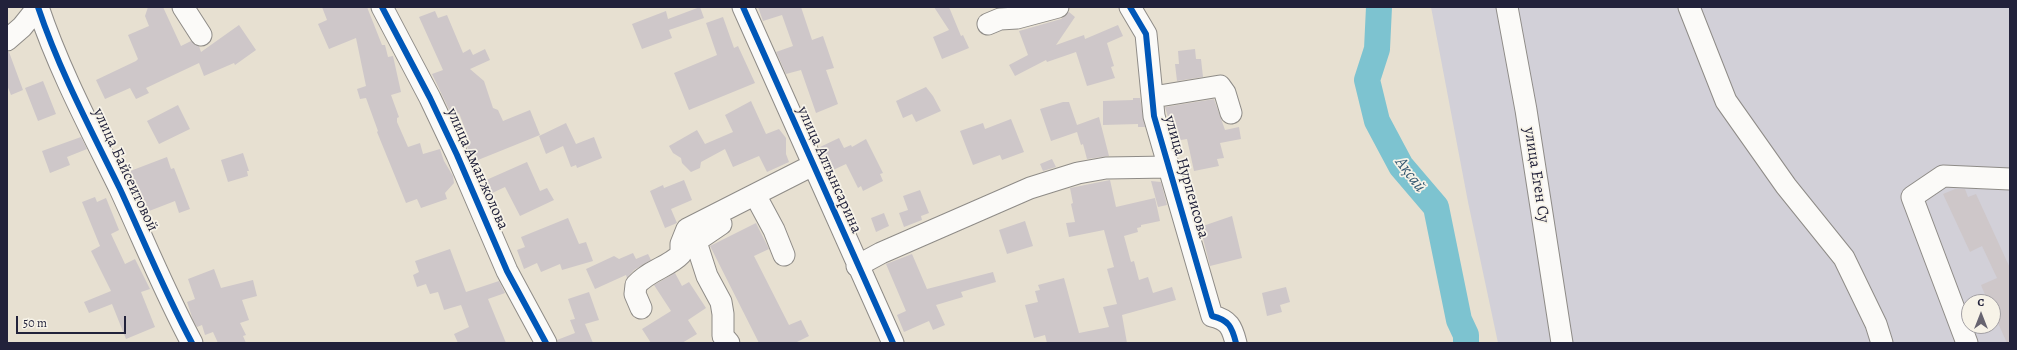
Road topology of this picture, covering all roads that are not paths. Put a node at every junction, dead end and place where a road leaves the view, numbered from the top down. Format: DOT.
graph roads {
  1 [pos="38,7"];
  2 [pos="183,7"];
  3 [pos="382,7"];
  4 [pos="742,7"];
  5 [pos="1058,7"];
  6 [pos="1130,7"];
  7 [pos="1507,7"];
  8 [pos="1689,7"];
  9 [pos="988,24"];
  10 [pos="201,36"];
  11 [pos="7,40"];
  12 [pos="1153,97"];
  13 [pos="1231,113"];
  14 [pos="1169,167"];
  15 [pos="815,170"];
  16 [pos="2010,179"];
  17 [pos="760,204"];
  18 [pos="784,255"];
  19 [pos="857,266"];
  20 [pos="641,308"];
  21 [pos="890,342"];
  22 [pos="192,343"];
  23 [pos="546,343"];
  24 [pos="729,343"];
  25 [pos="1236,343"];
  26 [pos="1562,343"];
  27 [pos="1882,343"];
  28 [pos="1967,343"];
  1 -- 11 [label="street"];
  1 -- 22 [label="street, улица Байсеитовой"];
  2 -- 10 [label="street"];
  3 -- 23 [label="street, улица Аманжолова"];
  4 -- 15 [label="street, улица Алтынсарина"];
  5 -- 9 [label="street"];
  6 -- 12 [label="street, улица Нурпеисова"];
  7 -- 26 [label="street, улица Еген Су"];
  8 -- 27 [label="street"];
  12 -- 13 [label="street"];
  12 -- 14 [label="street, улица Нурпеисова"];
  14 -- 19 [label="street"];
  14 -- 25 [label="street, улица Нурпеисова"];
  15 -- 17 [label="street"];
  15 -- 19 [label="street, улица Алтынсарина"];
  15 -- 20 [label="street"];
  16 -- 28 [label="street"];
  17 -- 18 [label="street"];
  17 -- 24 [label="street"];
  19 -- 21 [label="street, улица Алтынсарина"];
}
